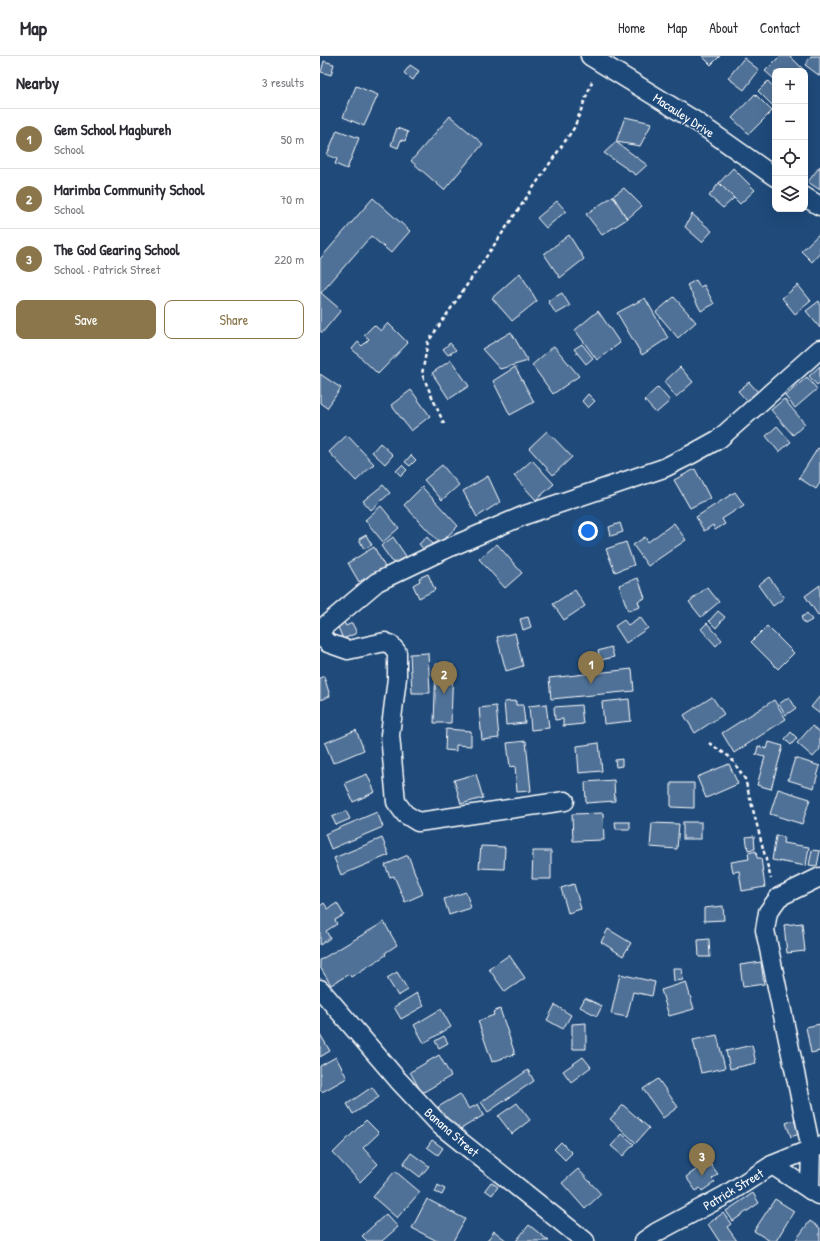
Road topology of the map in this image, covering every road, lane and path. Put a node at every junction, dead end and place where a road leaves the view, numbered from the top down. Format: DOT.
graph roads {
  1 [pos="597,58"];
  2 [pos="774,176"];
  3 [pos="808,199"];
  4 [pos="820,206"];
  5 [pos="820,350"];
  6 [pos="444,424"];
  7 [pos="320,630"];
  8 [pos="320,635"];
  9 [pos="709,743"];
  10 [pos="565,801"];
  11 [pos="820,877"];
  12 [pos="779,897"];
  13 [pos="320,989"];
  14 [pos="815,1147"];
  15 [pos="772,1165"];
  16 [pos="815,1193"];
  17 [pos="585,1241"];
  18 [pos="644,1241"];
  1 -- 2 [label="street, Macauley Drive"];
  1 -- 6 [label="path"];
  3 -- 4 [label="street"];
  5 -- 7 [label="street"];
  8 -- 10 [label="street"];
  9 -- 12 [label="path"];
  11 -- 12 [label="street"];
  12 -- 14 [label="street"];
  13 -- 17 [label="street, Banana Street"];
  14 -- 15 [label="street"];
  14 -- 16 [label="street"];
  15 -- 16 [label="street, Patrick Street"];
  15 -- 18 [label="street, Patrick Street"];
}
